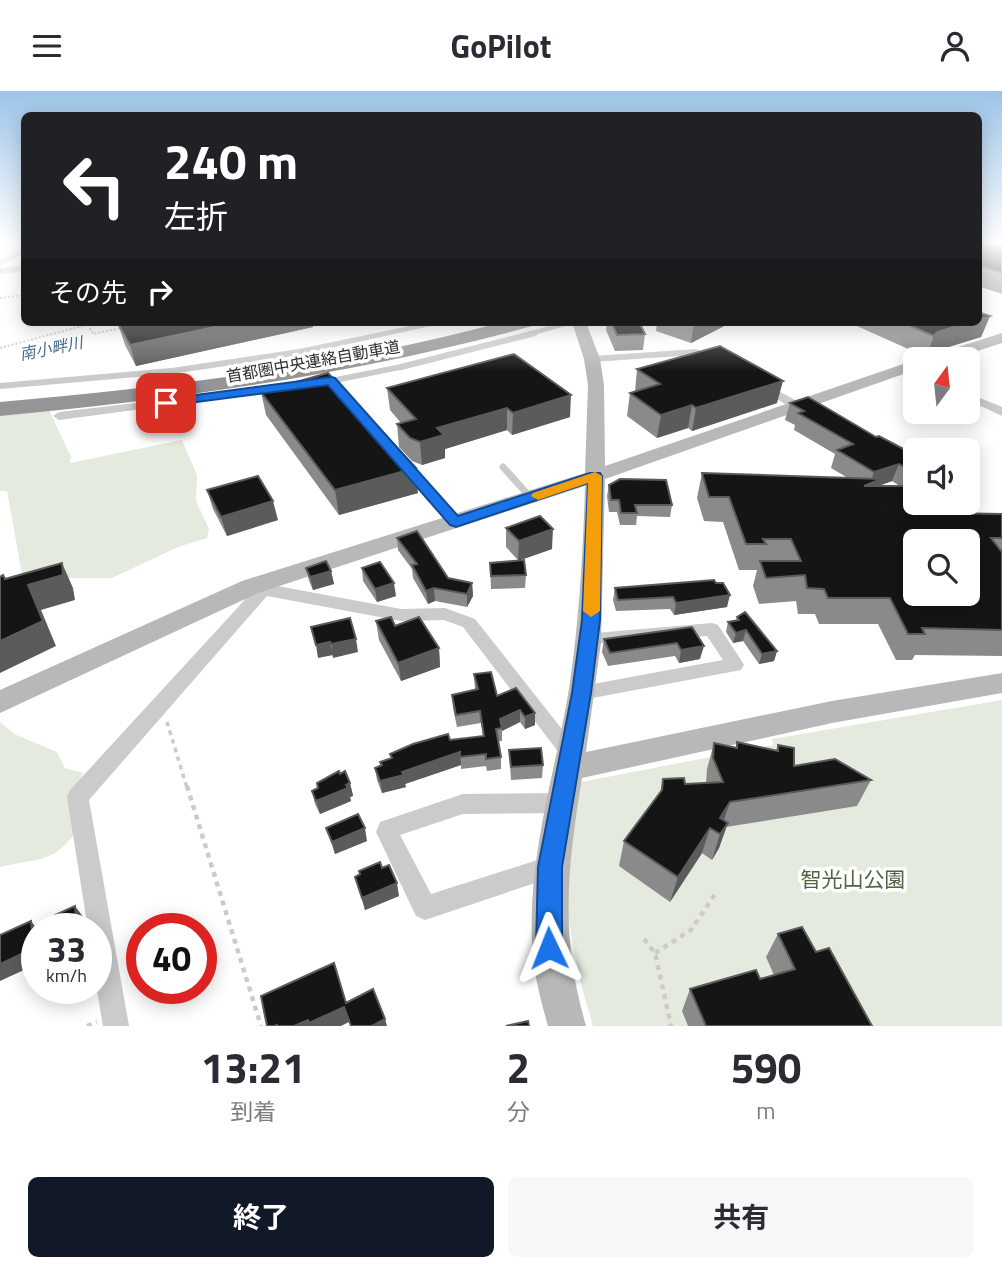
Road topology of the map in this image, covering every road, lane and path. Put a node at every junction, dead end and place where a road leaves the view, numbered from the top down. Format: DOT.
graph roads {
  1 [pos="21,295"];
  2 [pos="0,298"];
  3 [pos="92,326"];
  4 [pos="425,326"];
  5 [pos="484,326"];
  6 [pos="510,326"];
  7 [pos="557,326"];
  8 [pos="580,326"];
  9 [pos="130,327"];
  10 [pos="90,328"];
  11 [pos="999,341"];
  12 [pos="978,347"];
  13 [pos="0,348"];
  14 [pos="592,359"];
  15 [pos="401,367"];
  16 [pos="728,367"];
  17 [pos="903,371"];
  18 [pos="751,380"];
  19 [pos="0,386"];
  20 [pos="980,400"];
  21 [pos="0,402"];
  22 [pos="799,407"];
  23 [pos="998,407"];
  24 [pos="0,409"];
  25 [pos="59,416"];
  26 [pos="393,451"];
  27 [pos="503,467"];
  28 [pos="595,476"];
  29 [pos="531,498"];
  30 [pos="456,522"];
  31 [pos="257,588"];
  32 [pos="589,638"];
  33 [pos="1002,683"];
  34 [pos="582,693"];
  35 [pos="0,702"];
  36 [pos="161,705"];
  37 [pos="569,760"];
  38 [pos="561,803"];
  39 [pos="550,867"];
  40 [pos="715,894"];
  41 [pos="644,939"];
  42 [pos="655,953"];
  43 [pos="116,1026"];
  44 [pos="261,1026"];
  45 [pos="567,1026"];
  46 [pos="671,1026"];
  1 -- 2 [label="path"];
  3 -- 10 [label="path"];
  4 -- 19 [label="street"];
  5 -- 21 [label="highway, 首都圏中央連絡自動車道"];
  6 -- 24 [label="highway, 首都圏中央連絡自動車道"];
  7 -- 15 [label="lane"];
  8 -- 14 [label="street"];
  9 -- 10 [label="path"];
  10 -- 13 [label="path"];
  11 -- 12 [label="street"];
  14 -- 16 [label="street"];
  14 -- 28 [label="street"];
  15 -- 25 [label="street"];
  17 -- 22 [label="street"];
  18 -- 22 [label="street"];
  20 -- 23 [label="street"];
  22 -- 28 [label="street"];
  26 -- 30 [label="street"];
  27 -- 29 [label="lane"];
  28 -- 29 [label="street"];
  28 -- 32 [label="street"];
  29 -- 30 [label="street"];
  30 -- 31 [label="street"];
  31 -- 35 [label="street"];
  31 -- 36 [label="street"];
  31 -- 37 [label="street"];
  32 -- 34 [label="street"];
  32 -- 34 [label="street"];
  33 -- 37 [label="street"];
  34 -- 37 [label="street"];
  36 -- 43 [label="street"];
  36 -- 44 [label="path"];
  37 -- 38 [label="street"];
  38 -- 39 [label="street"];
  38 -- 39 [label="street"];
  39 -- 45 [label="street"];
  40 -- 42 [label="path"];
  41 -- 42 [label="path"];
  42 -- 46 [label="path"];
}
